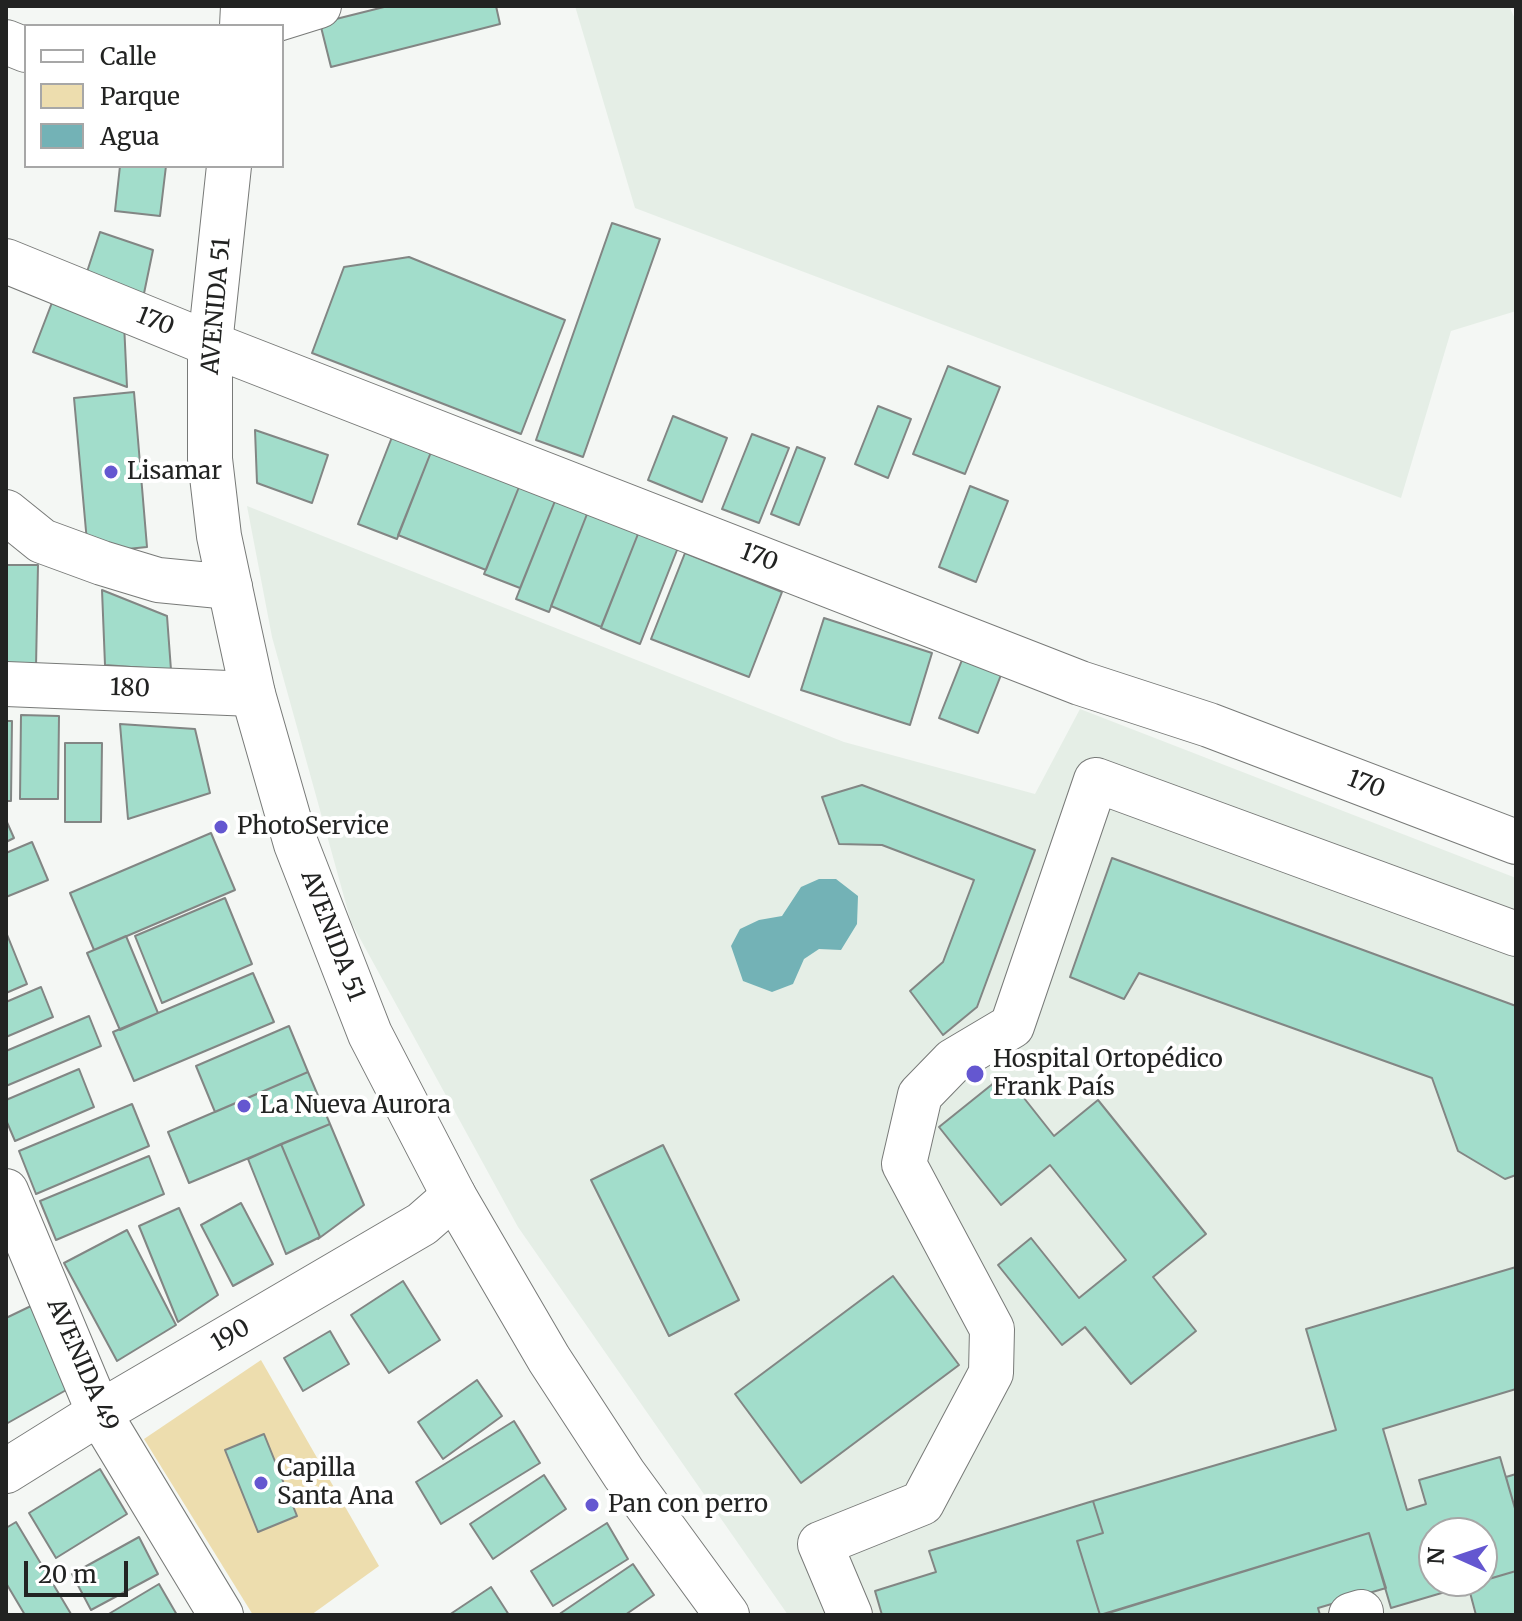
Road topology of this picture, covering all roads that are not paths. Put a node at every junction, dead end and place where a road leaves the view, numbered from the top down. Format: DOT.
graph roads {
  1 [pos="319,6"];
  2 [pos="261,24"];
  3 [pos="229,168"];
  4 [pos="6,261"];
  5 [pos="210,344"];
  6 [pos="6,512"];
  7 [pos="230,587"];
  8 [pos="6,684"];
  9 [pos="253,694"];
  10 [pos="1516,842"];
  11 [pos="1516,934"];
  12 [pos="6,1191"];
  13 [pos="454,1196"];
  14 [pos="99,1413"];
  15 [pos="6,1471"];
  16 [pos="221,1615"];
  17 [pos="727,1615"];
  18 [pos="850,1615"];
  19 [pos="1351,1615"];
  20 [pos="1361,1615"];
  1 -- 2 [label="street"];
  3 -- 5 [label="street, AVENIDA 51"];
  4 -- 5 [label="street, 170"];
  5 -- 7 [label="street, AVENIDA 51"];
  5 -- 10 [label="street, 170"];
  6 -- 7 [label="street"];
  7 -- 9 [label="street, AVENIDA 51"];
  8 -- 9 [label="street, 180"];
  9 -- 13 [label="street, AVENIDA 51"];
  11 -- 18 [label="street"];
  12 -- 14 [label="street, AVENIDA 49"];
  13 -- 14 [label="street, 190"];
  13 -- 17 [label="street, AVENIDA 51"];
  14 -- 15 [label="street, 190"];
  14 -- 16 [label="street, AVENIDA 49"];
  19 -- 20 [label="street"];
}
